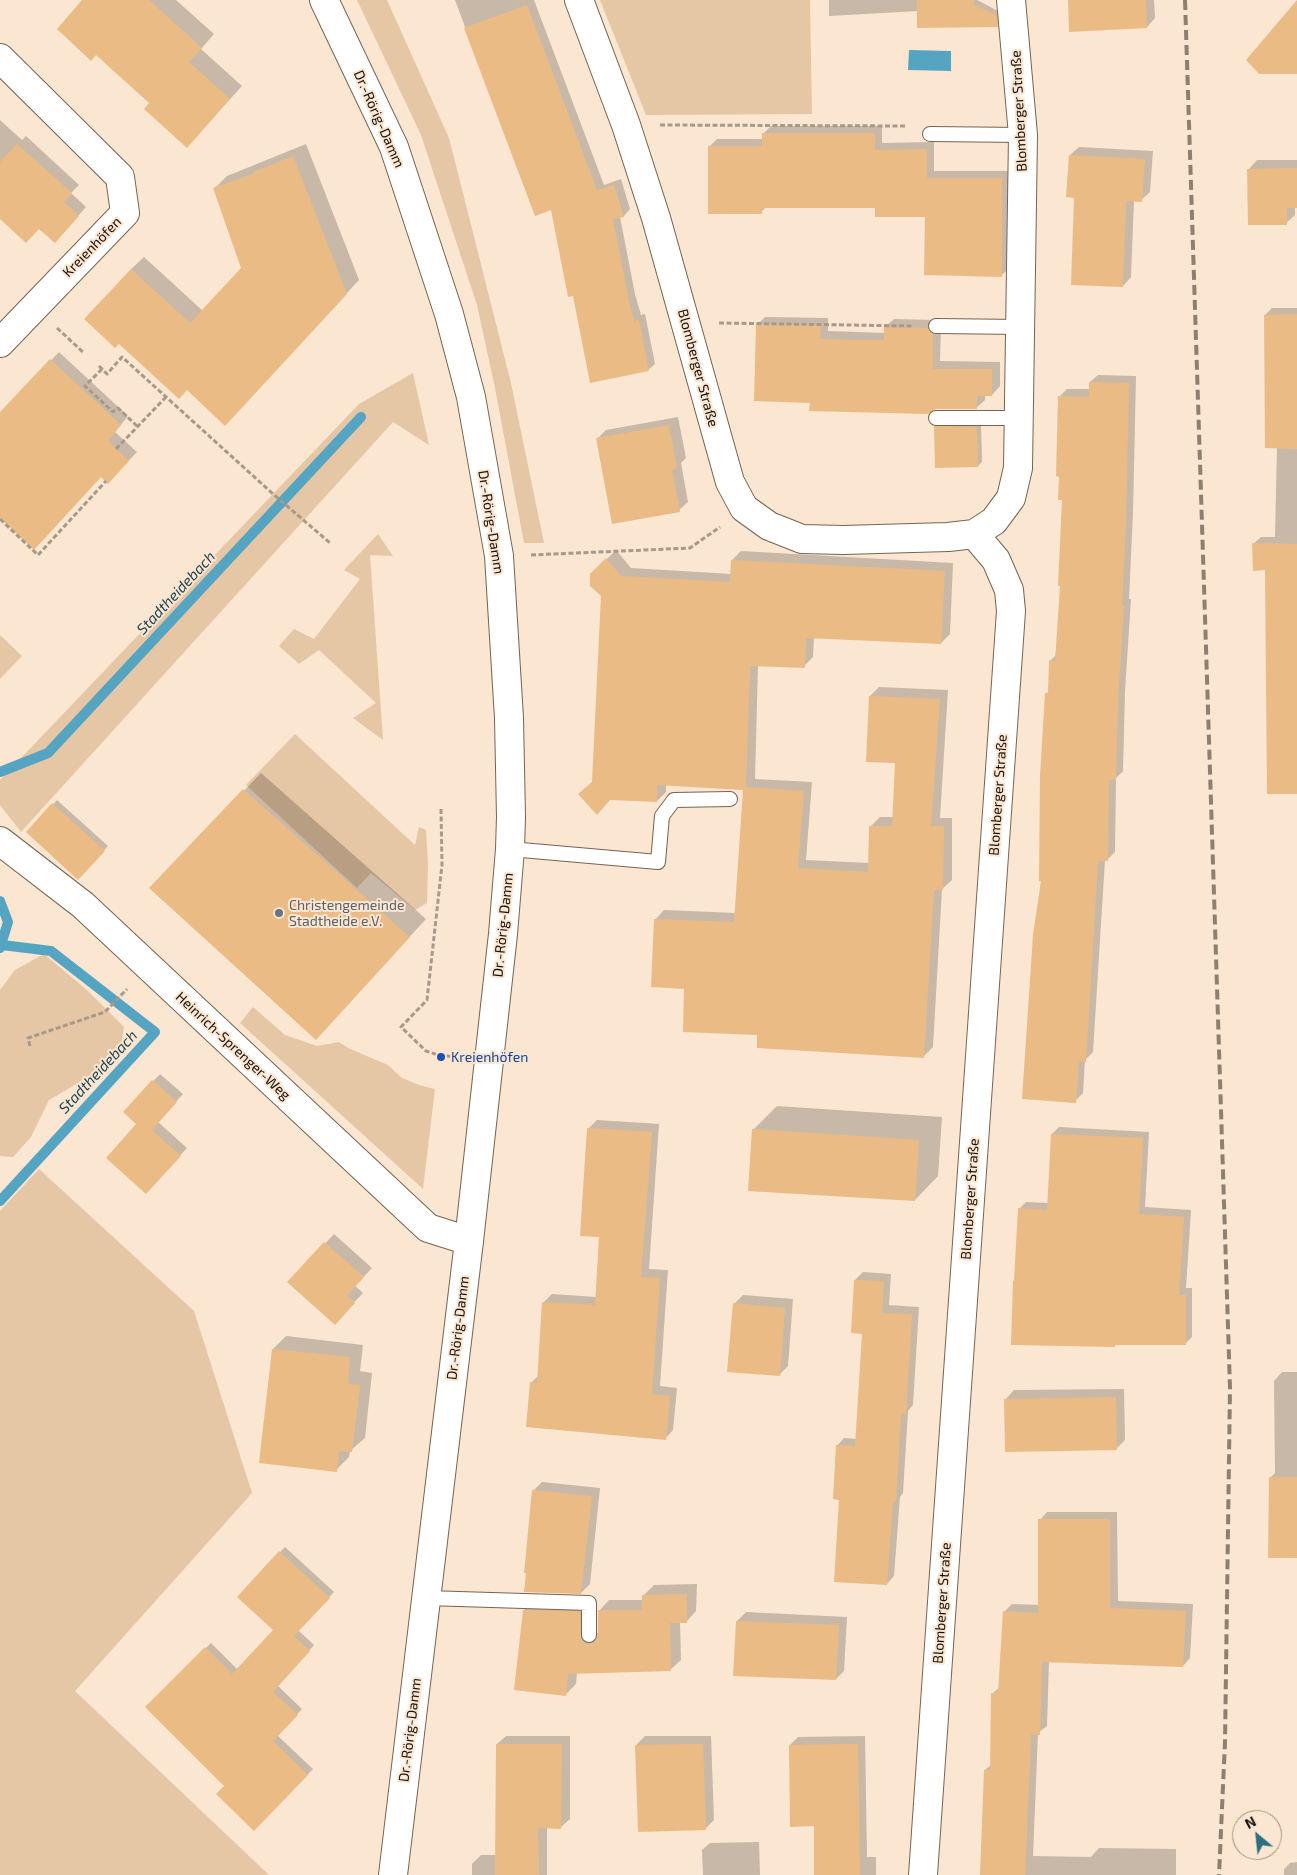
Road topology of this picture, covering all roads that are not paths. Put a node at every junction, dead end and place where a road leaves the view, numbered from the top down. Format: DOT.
graph roads {
  1 [pos="324,0"];
  2 [pos="579,0"];
  3 [pos="1012,0"];
  4 [pos="0,58"];
  5 [pos="930,134"];
  6 [pos="1023,134"];
  7 [pos="936,326"];
  8 [pos="1021,328"];
  9 [pos="0,343"];
  10 [pos="936,418"];
  11 [pos="1020,418"];
  12 [pos="974,534"];
  13 [pos="730,799"];
  14 [pos="0,841"];
  15 [pos="510,849"];
  16 [pos="469,1241"];
  17 [pos="426,1598"];
  18 [pos="588,1635"];
  19 [pos="393,1875"];
  20 [pos="923,1875"];
  1 -- 15 [label="street, Dr.-Rörig-Damm"];
  2 -- 12 [label="street, Blomberger Straße"];
  3 -- 6 [label="street, Blomberger Straße"];
  4 -- 9 [label="street, Kreienhöfen"];
  5 -- 6 [label="lane"];
  6 -- 8 [label="street, Blomberger Straße"];
  7 -- 8 [label="lane"];
  8 -- 11 [label="street, Blomberger Straße"];
  10 -- 11 [label="lane"];
  11 -- 12 [label="street, Blomberger Straße"];
  12 -- 20 [label="street, Blomberger Straße"];
  13 -- 15 [label="lane"];
  14 -- 16 [label="street, Heinrich-Sprenger-Weg"];
  15 -- 16 [label="street, Dr.-Rörig-Damm"];
  16 -- 17 [label="street, Dr.-Rörig-Damm"];
  17 -- 18 [label="lane"];
  17 -- 19 [label="street, Dr.-Rörig-Damm"];
}
